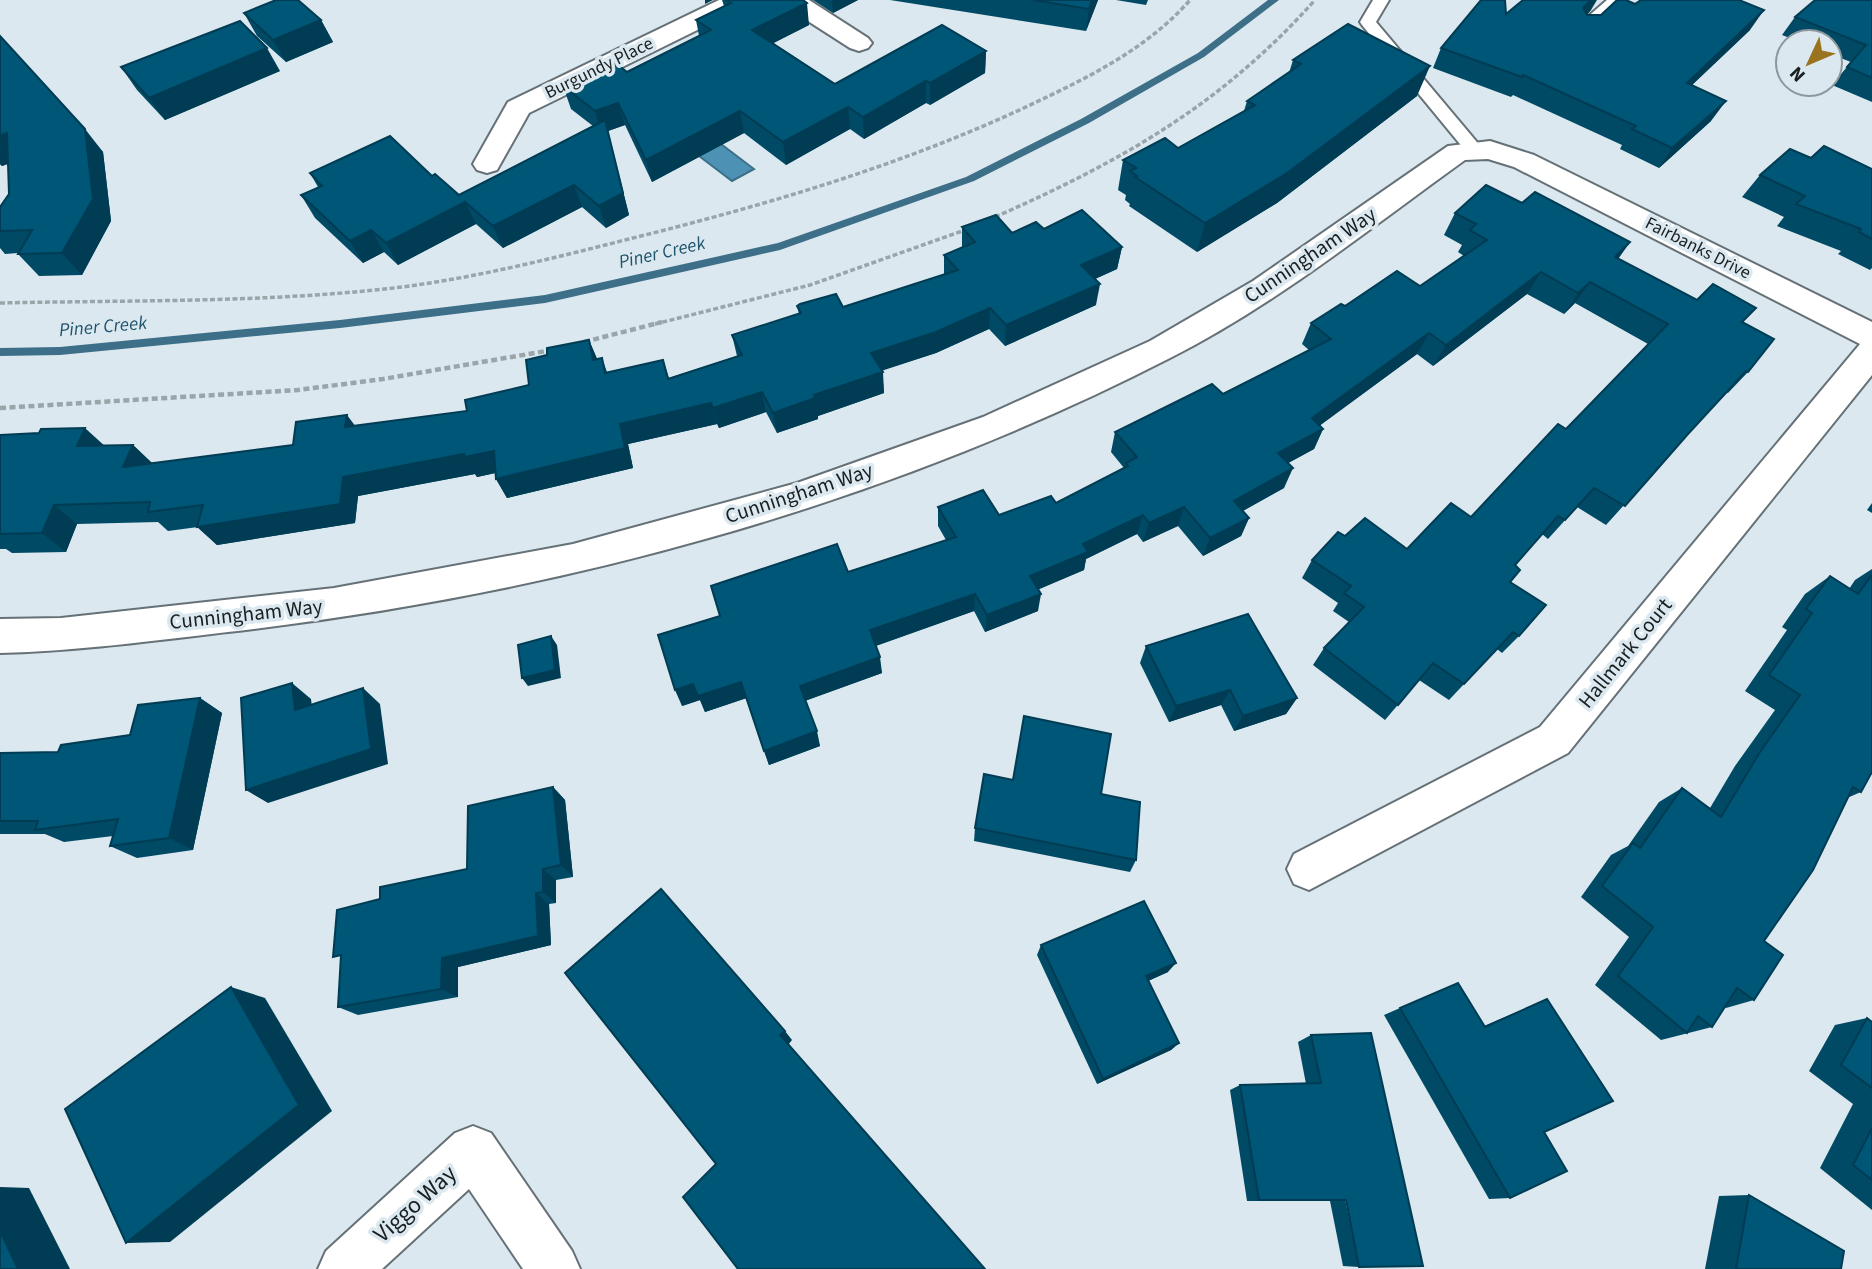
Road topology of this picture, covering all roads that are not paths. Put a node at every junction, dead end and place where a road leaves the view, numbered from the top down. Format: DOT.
graph roads {
  1 [pos="739,0"];
  2 [pos="792,0"];
  3 [pos="1381,0"];
  4 [pos="1616,0"];
  5 [pos="1582,30"];
  6 [pos="859,43"];
  7 [pos="1475,151"];
  8 [pos="1524,161"];
  9 [pos="487,164"];
  10 [pos="1872,336"];
  11 [pos="1872,352"];
  12 [pos="0,636"];
  13 [pos="1310,869"];
  14 [pos="344,1269"];
  15 [pos="554,1269"];
  1 -- 9 [label="street, Burgundy Place"];
  2 -- 6 [label="street"];
  3 -- 7 [label="lane"];
  4 -- 5 [label="lane"];
  7 -- 8 [label="street, Cunningham Way"];
  7 -- 12 [label="street, Cunningham Way"];
  8 -- 10 [label="street, Fairbanks Drive"];
  11 -- 13 [label="street, Hallmark Court"];
  14 -- 15 [label="street, Viggo Way"];
}
